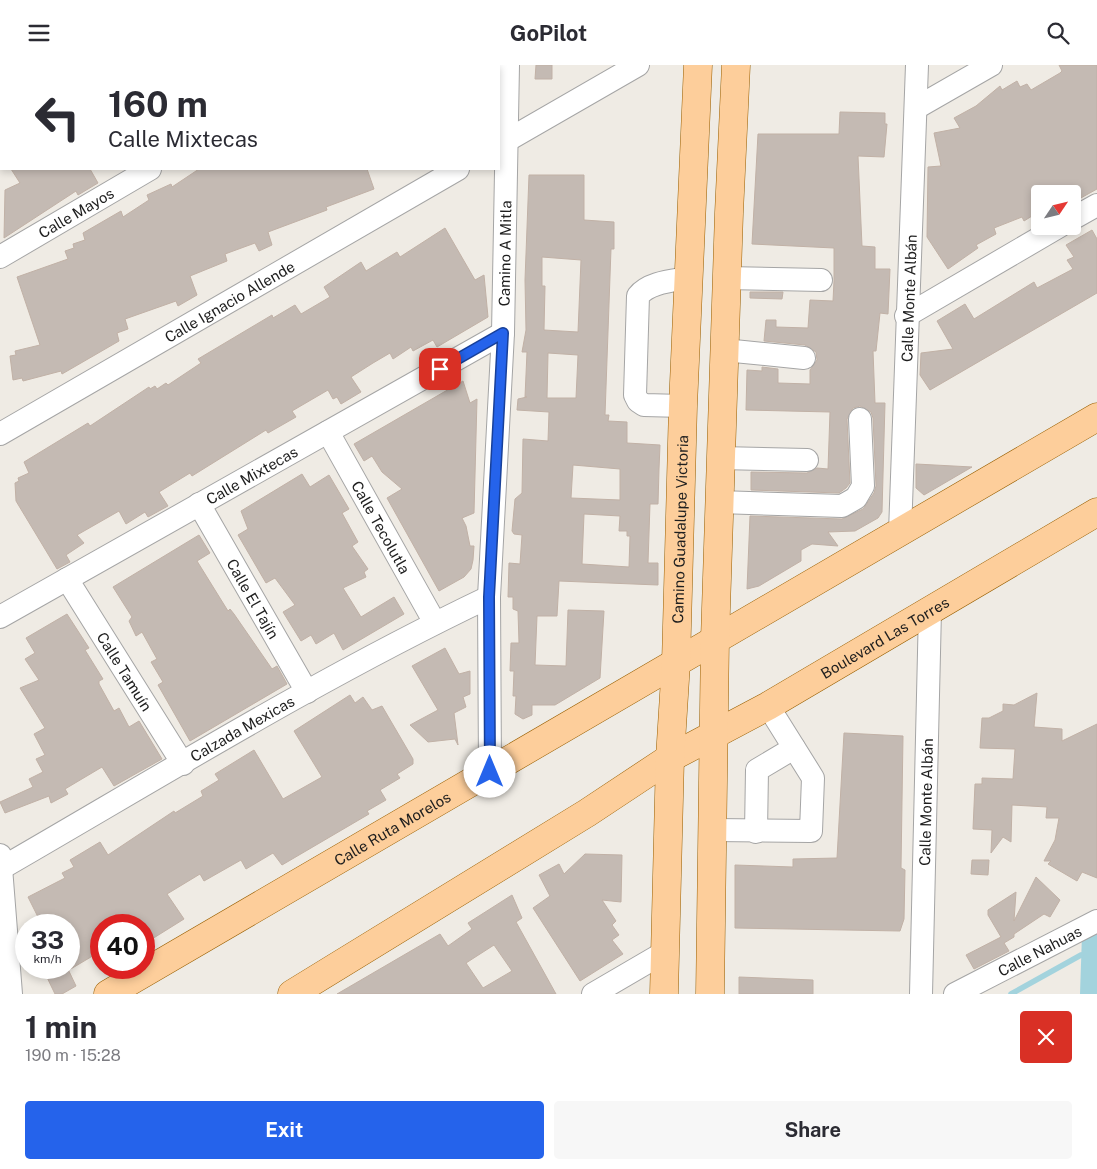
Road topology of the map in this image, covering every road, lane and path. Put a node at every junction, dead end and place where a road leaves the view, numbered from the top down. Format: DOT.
graph roads {
  1 [pos="508,65"];
  2 [pos="638,65"];
  3 [pos="698,65"];
  4 [pos="736,65"];
  5 [pos="917,65"];
  6 [pos="991,65"];
  7 [pos="916,109"];
  8 [pos="502,143"];
  9 [pos="148,170"];
  10 [pos="456,170"];
  11 [pos="1097,205"];
  12 [pos="1081,214"];
  13 [pos="1045,235"];
  14 [pos="0,257"];
  15 [pos="690,278"];
  16 [pos="726,278"];
  17 [pos="822,280"];
  18 [pos="906,316"];
  19 [pos="503,333"];
  20 [pos="724,350"];
  21 [pos="804,358"];
  22 [pos="683,406"];
  23 [pos="1097,417"];
  24 [pos="860,419"];
  25 [pos="328,432"];
  26 [pos="0,434"];
  27 [pos="720,458"];
  28 [pos="807,460"];
  29 [pos="719,502"];
  30 [pos="199,504"];
  31 [pos="1097,512"];
  32 [pos="900,532"];
  33 [pos="67,579"];
  34 [pos="489,597"];
  35 [pos="930,610"];
  36 [pos="0,617"];
  37 [pos="435,623"];
  38 [pos="715,639"];
  39 [pos="676,663"];
  40 [pos="307,692"];
  41 [pos="768,706"];
  42 [pos="715,735"];
  43 [pos="794,748"];
  44 [pos="670,757"];
  45 [pos="183,764"];
  46 [pos="490,772"];
  47 [pos="713,830"];
  48 [pos="756,832"];
  49 [pos="0,855"];
  50 [pos="0,869"];
  51 [pos="1097,921"];
  52 [pos="665,952"];
  53 [pos="596,993"];
  54 [pos="12,994"];
  55 [pos="108,994"];
  56 [pos="292,994"];
  57 [pos="664,994"];
  58 [pos="710,994"];
  59 [pos="921,994"];
  60 [pos="955,994"];
  1 -- 8 [label="street, Camino A Mitla"];
  2 -- 8 [label="street"];
  3 -- 15 [label="main road, Camino Guadalupe Victoria"];
  4 -- 16 [label="main road"];
  5 -- 7 [label="street, Calle Monte Albán"];
  6 -- 7 [label="street"];
  7 -- 18 [label="street, Calle Monte Albán"];
  8 -- 19 [label="street, Camino A Mitla"];
  9 -- 14 [label="street, Calle Mayos"];
  10 -- 26 [label="street, Calle Ignacio Allende"];
  11 -- 12 [label="street"];
  13 -- 18 [label="street"];
  15 -- 22 [label="main road, Camino Guadalupe Victoria"];
  15 -- 22 [label="street"];
  16 -- 17 [label="street"];
  16 -- 20 [label="main road"];
  18 -- 32 [label="street, Calle Monte Albán"];
  19 -- 25 [label="street, Calle Mixtecas"];
  19 -- 34 [label="street, Camino A Mitla"];
  20 -- 21 [label="street"];
  20 -- 27 [label="main road"];
  22 -- 39 [label="main road, Camino Guadalupe Victoria"];
  23 -- 32 [label="main road"];
  24 -- 29 [label="street"];
  25 -- 30 [label="street, Calle Mixtecas"];
  25 -- 37 [label="street, Calle Tecolutla"];
  27 -- 28 [label="street"];
  27 -- 29 [label="main road"];
  29 -- 38 [label="main road"];
  30 -- 33 [label="street, Calle Mixtecas"];
  30 -- 40 [label="street, Calle El Tajín"];
  31 -- 35 [label="main road, Boulevard Las Torres"];
  32 -- 38 [label="main road"];
  33 -- 36 [label="street, Calle Mixtecas"];
  33 -- 45 [label="street, Calle Tamuín"];
  34 -- 37 [label="street, Calzada Mexicas"];
  34 -- 46 [label="street, Camino A Mitla"];
  35 -- 41 [label="main road, Boulevard Las Torres"];
  35 -- 59 [label="street, Calle Monte Albán"];
  37 -- 40 [label="street, Calzada Mexicas"];
  38 -- 39 [label="main road, Calle Ruta Morelos"];
  38 -- 42 [label="main road"];
  39 -- 44 [label="main road, Camino Guadalupe Victoria"];
  39 -- 46 [label="main road, Calle Ruta Morelos"];
  40 -- 45 [label="street, Calzada Mexicas"];
  41 -- 42 [label="main road, Boulevard Las Torres"];
  41 -- 43 [label="street"];
  42 -- 44 [label="main road, Boulevard Las Torres"];
  42 -- 47 [label="main road"];
  43 -- 48 [label="street"];
  43 -- 48 [label="street"];
  44 -- 52 [label="main road, Camino Guadalupe Victoria"];
  44 -- 56 [label="main road"];
  45 -- 50 [label="street, Calzada Mexicas"];
  46 -- 55 [label="main road, Calle Ruta Morelos"];
  47 -- 48 [label="street"];
  47 -- 58 [label="main road"];
  49 -- 50 [label="street"];
  50 -- 54 [label="street"];
  51 -- 60 [label="street, Calle Nahuas"];
  52 -- 53 [label="street"];
  52 -- 57 [label="main road, Camino Guadalupe Victoria"];
}
